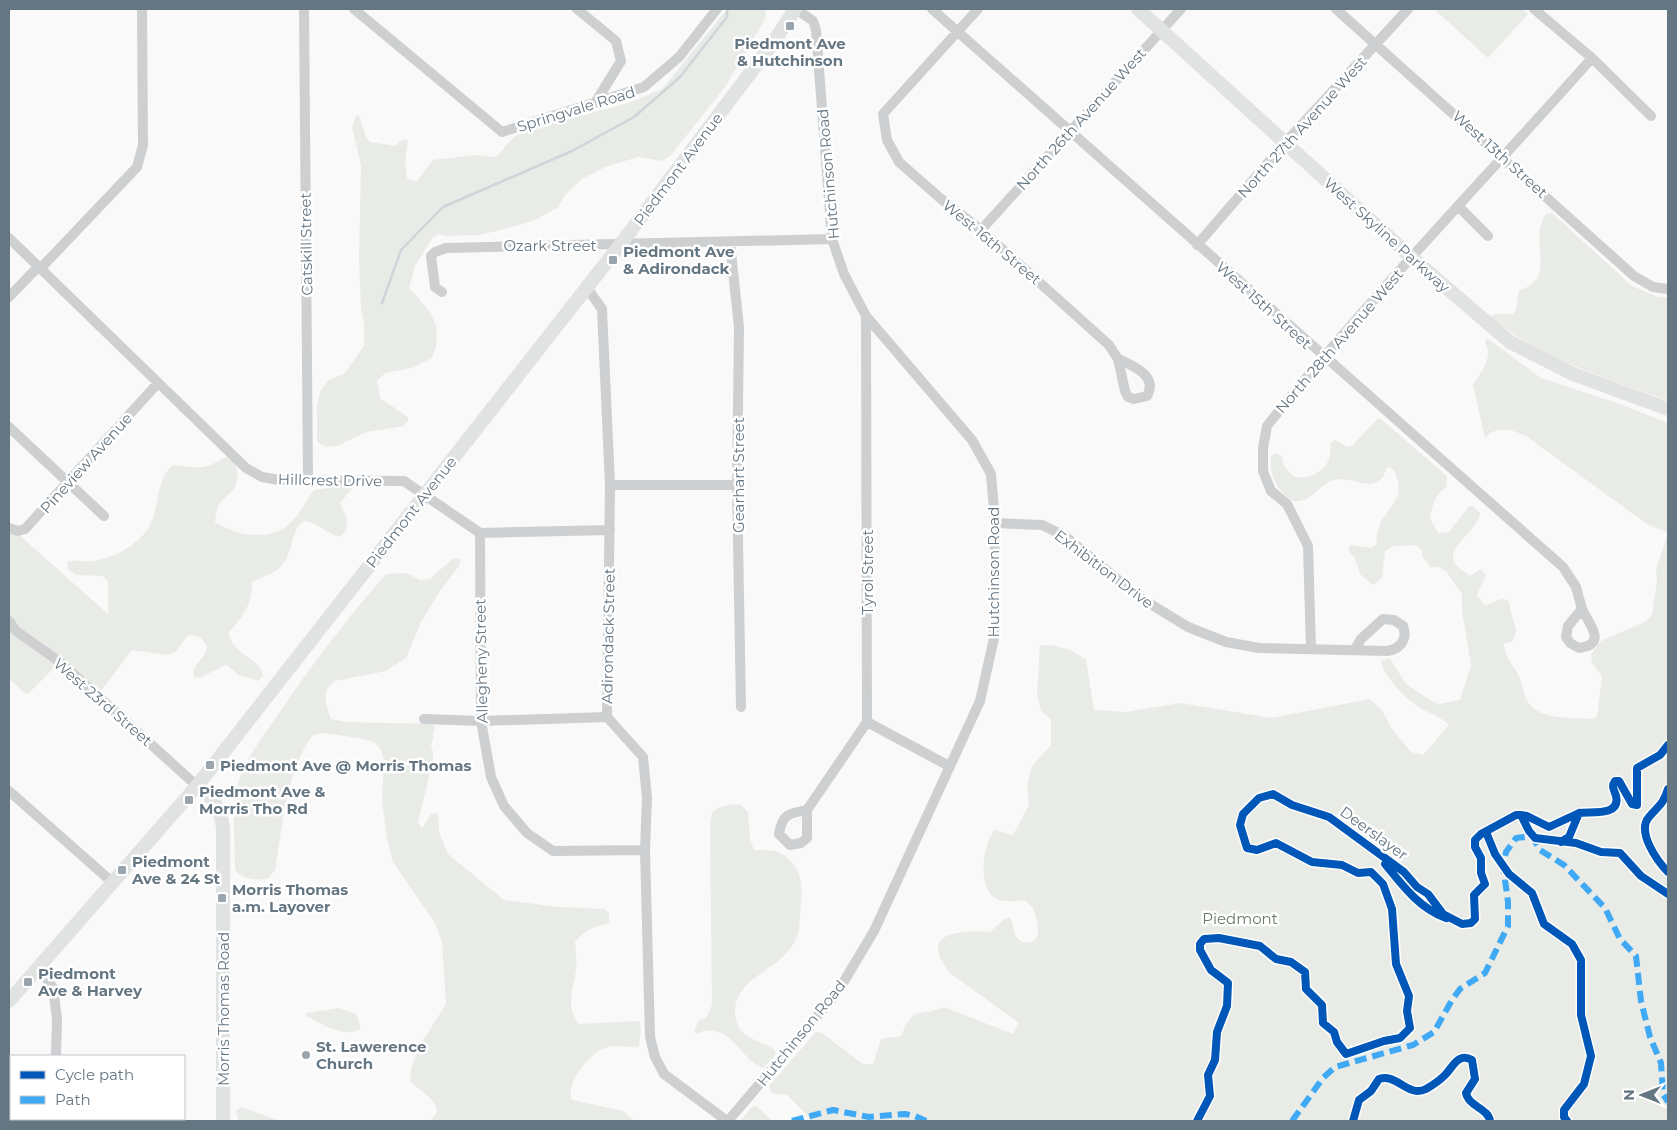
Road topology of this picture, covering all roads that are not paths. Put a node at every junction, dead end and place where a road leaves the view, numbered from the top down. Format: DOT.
graph roads {
  1 [pos="142,9"];
  2 [pos="304,9"];
  3 [pos="354,9"];
  4 [pos="577,9"];
  5 [pos="717,9"];
  6 [pos="795,9"];
  7 [pos="932,9"];
  8 [pos="978,9"];
  9 [pos="1138,9"];
  10 [pos="1181,9"];
  11 [pos="1336,9"];
  12 [pos="1408,9"];
  13 [pos="1534,9"];
  14 [pos="1162,30"];
  15 [pos="958,31"];
  16 [pos="1376,44"];
  17 [pos="1592,58"];
  18 [pos="596,104"];
  19 [pos="1651,116"];
  20 [pos="1069,131"];
  21 [pos="1285,143"];
  22 [pos="1504,158"];
  23 [pos="1459,208"];
  24 [pos="981,230"];
  25 [pos="1488,236"];
  26 [pos="9,238"];
  27 [pos="832,239"];
  28 [pos="730,243"];
  29 [pos="620,245"];
  30 [pos="1197,245"];
  31 [pos="1412,258"];
  32 [pos="40,269"];
  33 [pos="587,288"];
  34 [pos="1668,289"];
  35 [pos="442,292"];
  36 [pos="9,297"];
  37 [pos="866,316"];
  38 [pos="1322,356"];
  39 [pos="1118,359"];
  40 [pos="158,383"];
  41 [pos="1668,409"];
  42 [pos="9,427"];
  43 [pos="308,480"];
  44 [pos="69,484"];
  45 [pos="737,485"];
  46 [pos="610,486"];
  47 [pos="424,495"];
  48 [pos="104,516"];
  49 [pos="995,523"];
  50 [pos="9,528"];
  51 [pos="610,530"];
  52 [pos="480,533"];
  53 [pos="1582,609"];
  54 [pos="9,620"];
  55 [pos="1312,648"];
  56 [pos="1355,649"];
  57 [pos="741,707"];
  58 [pos="607,717"];
  59 [pos="424,719"];
  60 [pos="481,721"];
  61 [pos="868,722"];
  62 [pos="949,766"];
  63 [pos="197,786"];
  64 [pos="9,791"];
  65 [pos="807,810"];
  66 [pos="645,850"];
  67 [pos="112,882"];
  68 [pos="38,967"];
  69 [pos="9,1001"];
  70 [pos="56,1055"];
  71 [pos="223,1121"];
  72 [pos="728,1121"];
  1 -- 32 [label="street"];
  2 -- 43 [label="street, Catskill Street"];
  3 -- 18 [label="street, Springvale Road"];
  4 -- 18 [label="street"];
  5 -- 18 [label="street, Springvale Road"];
  6 -- 27 [label="street, Hutchinson Road"];
  6 -- 29 [label="main road, Piedmont Avenue"];
  7 -- 15 [label="street, West 15th Street"];
  8 -- 15 [label="street"];
  9 -- 14 [label="main road, West Skyline Parkway"];
  10 -- 14 [label="street, North 26th Avenue West"];
  11 -- 16 [label="street, West 13th Street"];
  12 -- 16 [label="street, North 27th Avenue West"];
  13 -- 17 [label="street"];
  14 -- 20 [label="street, North 26th Avenue West"];
  14 -- 21 [label="main road, West Skyline Parkway"];
  15 -- 20 [label="street, West 15th Street"];
  15 -- 24 [label="street, West 16th Street"];
  16 -- 21 [label="street, North 27th Avenue West"];
  16 -- 22 [label="street, West 13th Street"];
  17 -- 19 [label="street"];
  17 -- 22 [label="street, North 28th Avenue West"];
  20 -- 24 [label="street, North 26th Avenue West"];
  20 -- 30 [label="street, West 15th Street"];
  21 -- 30 [label="street, North 27th Avenue West"];
  21 -- 31 [label="main road, West Skyline Parkway"];
  22 -- 23 [label="street, North 28th Avenue West"];
  22 -- 34 [label="street, West 13th Street"];
  23 -- 25 [label="street"];
  23 -- 31 [label="street, North 28th Avenue West"];
  24 -- 39 [label="street, West 16th Street"];
  26 -- 32 [label="street, Hillcrest Drive"];
  27 -- 28 [label="street, Ozark Street"];
  27 -- 37 [label="street, Hutchinson Road"];
  28 -- 29 [label="street, Ozark Street"];
  28 -- 45 [label="street, Gearhart Street"];
  29 -- 33 [label="main road, Piedmont Avenue"];
  29 -- 35 [label="street, Ozark Street"];
  30 -- 38 [label="street, West 15th Street"];
  31 -- 38 [label="street, North 28th Avenue West"];
  31 -- 41 [label="main road, West Skyline Parkway"];
  32 -- 36 [label="street"];
  32 -- 40 [label="street, Hillcrest Drive"];
  33 -- 46 [label="street, Adirondack Street"];
  33 -- 47 [label="main road, Piedmont Avenue"];
  37 -- 49 [label="street, Hutchinson Road"];
  37 -- 61 [label="street, Tyrol Street"];
  38 -- 53 [label="street, West 15th Street"];
  38 -- 55 [label="street, North 28th Avenue West"];
  40 -- 43 [label="street, Hillcrest Drive"];
  40 -- 44 [label="street, Pineview Avenue"];
  42 -- 44 [label="street"];
  43 -- 47 [label="street, Hillcrest Drive"];
  44 -- 48 [label="street"];
  44 -- 50 [label="street, Pineview Avenue"];
  45 -- 46 [label="street"];
  45 -- 57 [label="street, Gearhart Street"];
  46 -- 51 [label="street, Adirondack Street"];
  47 -- 52 [label="street, Hillcrest Drive"];
  47 -- 63 [label="main road, Piedmont Avenue"];
  49 -- 55 [label="street, Exhibition Drive"];
  49 -- 62 [label="street, Hutchinson Road"];
  51 -- 52 [label="street"];
  51 -- 58 [label="street, Adirondack Street"];
  52 -- 60 [label="street, Allegheny Street"];
  54 -- 63 [label="street, West 23rd Street"];
  55 -- 56 [label="street, Exhibition Drive"];
  56 -- 56 [label="street, Exhibition Drive"];
  58 -- 60 [label="street"];
  58 -- 66 [label="street, Adirondack Street"];
  59 -- 60 [label="street"];
  60 -- 66 [label="street, Allegheny Street"];
  61 -- 62 [label="street"];
  61 -- 65 [label="street"];
  62 -- 72 [label="street, Hutchinson Road"];
  63 -- 67 [label="main road, Piedmont Avenue"];
  63 -- 71 [label="main road, Morris Thomas Road"];
  64 -- 67 [label="street"];
  66 -- 72 [label="street, Adirondack Street"];
  67 -- 68 [label="main road, Piedmont Avenue"];
  68 -- 69 [label="main road, Piedmont Avenue"];
  68 -- 70 [label="street"];
}
